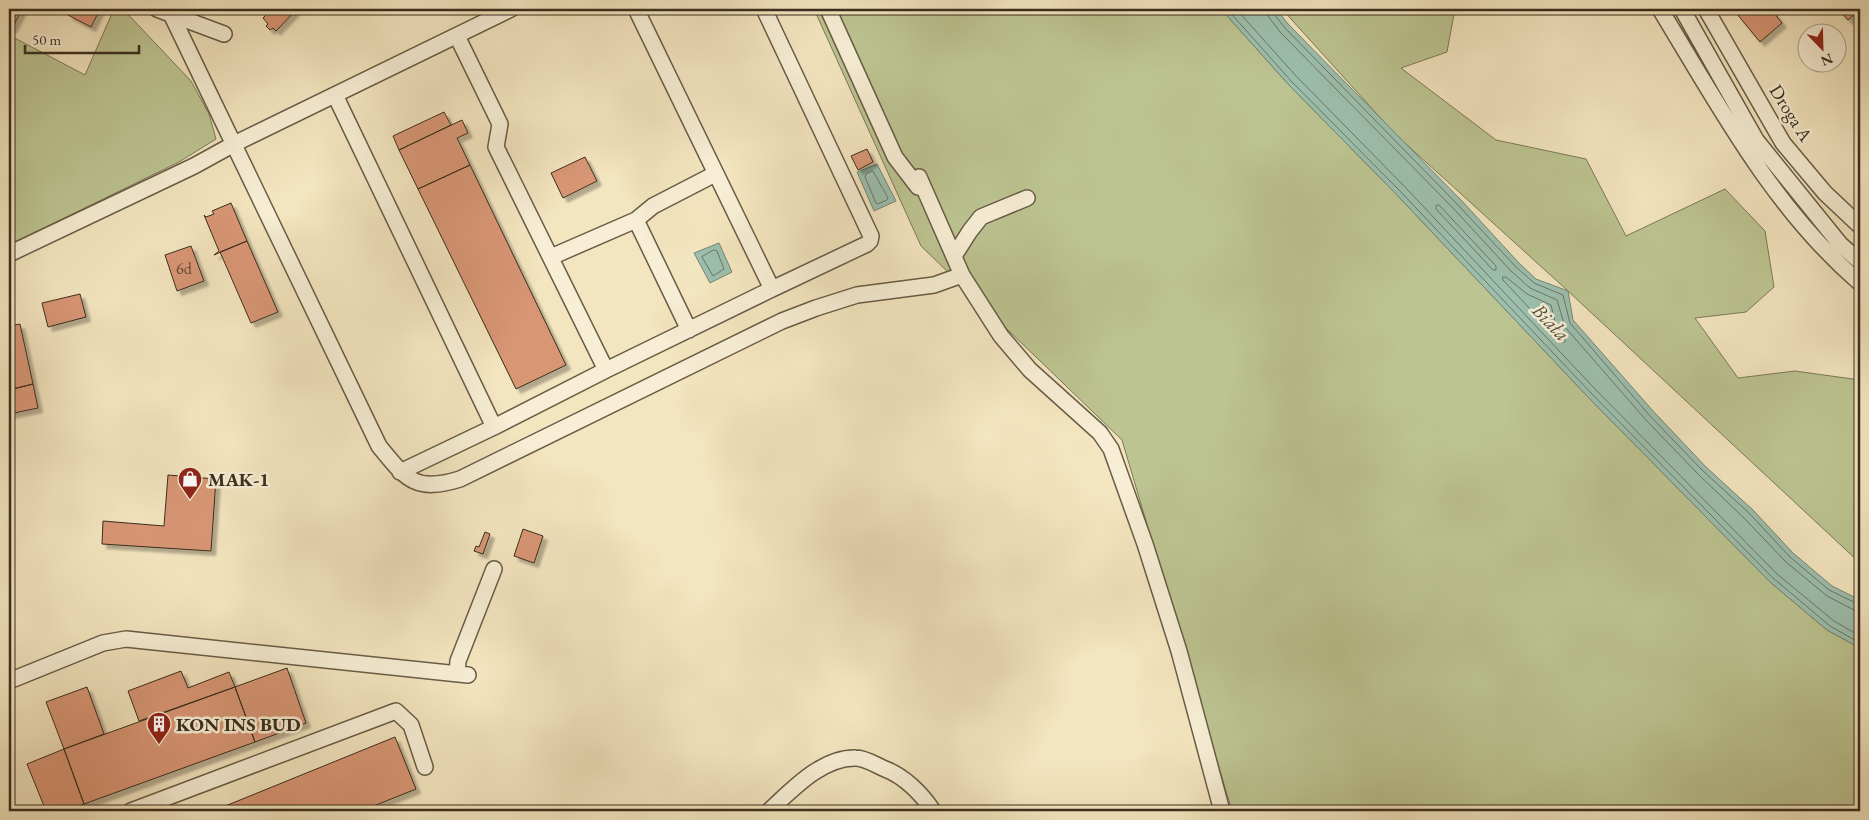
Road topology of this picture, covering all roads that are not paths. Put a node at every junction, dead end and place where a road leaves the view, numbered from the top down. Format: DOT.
graph roads {
  1 [pos="511,9"];
  2 [pos="636,9"];
  3 [pos="764,9"];
  4 [pos="828,9"];
  5 [pos="1660,9"];
  6 [pos="1682,9"];
  7 [pos="1706,9"];
  8 [pos="164,11"];
  9 [pos="224,34"];
  10 [pos="458,36"];
  11 [pos="335,95"];
  12 [pos="234,144"];
  13 [pos="715,174"];
  14 [pos="1027,198"];
  15 [pos="636,220"];
  16 [pos="1860,226"];
  17 [pos="9,254"];
  18 [pos="954,256"];
  19 [pos="551,257"];
  20 [pos="1860,262"];
  21 [pos="962,275"];
  22 [pos="1860,283"];
  23 [pos="772,289"];
  24 [pos="689,330"];
  25 [pos="606,370"];
  26 [pos="494,427"];
  27 [pos="400,472"];
  28 [pos="494,569"];
  29 [pos="9,681"];
  30 [pos="425,767"];
  31 [pos="131,811"];
  32 [pos="769,811"];
  33 [pos="933,811"];
  34 [pos="1222,811"];
  1 -- 10 [label="street"];
  2 -- 13 [label="street"];
  3 -- 23 [label="street"];
  4 -- 18 [label="street"];
  5 -- 22 [label="street"];
  6 -- 20 [label="street"];
  7 -- 16 [label="street, Droga A"];
  8 -- 9 [label="street"];
  8 -- 12 [label="street"];
  10 -- 11 [label="street"];
  10 -- 19 [label="street"];
  11 -- 12 [label="street"];
  11 -- 26 [label="street"];
  12 -- 17 [label="street"];
  12 -- 27 [label="street"];
  13 -- 15 [label="street"];
  13 -- 23 [label="street"];
  14 -- 18 [label="street"];
  15 -- 19 [label="street"];
  15 -- 24 [label="street"];
  18 -- 21 [label="street"];
  19 -- 25 [label="street"];
  21 -- 27 [label="street"];
  21 -- 34 [label="street"];
  23 -- 24 [label="street"];
  24 -- 25 [label="street"];
  25 -- 26 [label="street"];
  26 -- 27 [label="street"];
  28 -- 29 [label="street"];
  30 -- 31 [label="street"];
  32 -- 33 [label="street"];
}
